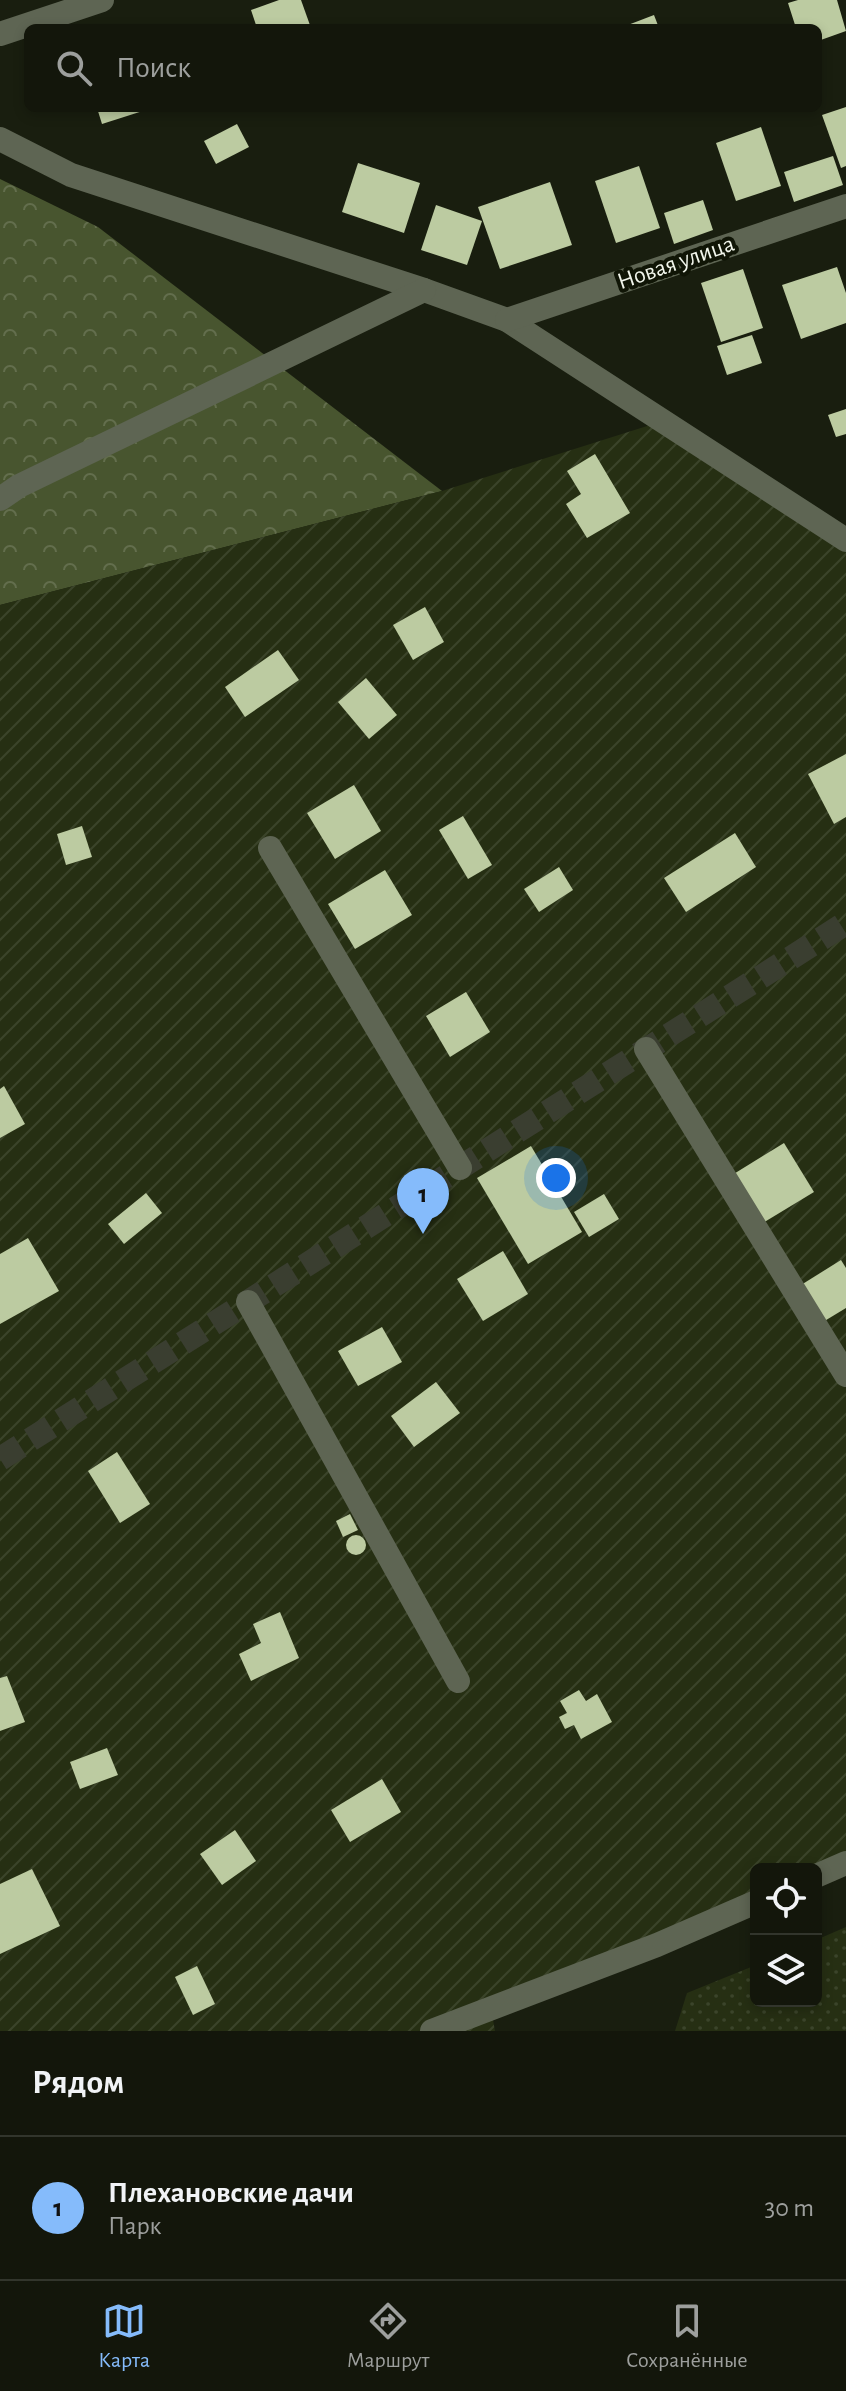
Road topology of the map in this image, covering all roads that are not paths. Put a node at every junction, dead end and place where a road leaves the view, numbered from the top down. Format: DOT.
graph roads {
  1 [pos="102,0"];
  2 [pos="30,24"];
  3 [pos="24,26"];
  4 [pos="0,34"];
  5 [pos="0,139"];
  6 [pos="846,206"];
  7 [pos="424,290"];
  8 [pos="507,320"];
  9 [pos="0,499"];
  10 [pos="846,540"];
  11 [pos="270,848"];
  12 [pos="646,1049"];
  13 [pos="460,1168"];
  14 [pos="248,1302"];
  15 [pos="846,1375"];
  16 [pos="458,1681"];
  17 [pos="846,1863"];
  18 [pos="822,1873"];
  19 [pos="750,1905"];
  20 [pos="432,2031"];
  1 -- 2 [label="street"];
  3 -- 4 [label="street"];
  5 -- 7 [label="street"];
  6 -- 8 [label="street, Новая улица"];
  7 -- 8 [label="street"];
  7 -- 9 [label="street"];
  8 -- 10 [label="street"];
  11 -- 13 [label="street"];
  12 -- 15 [label="street"];
  14 -- 16 [label="street"];
  17 -- 18 [label="street"];
  19 -- 20 [label="street"];
}
